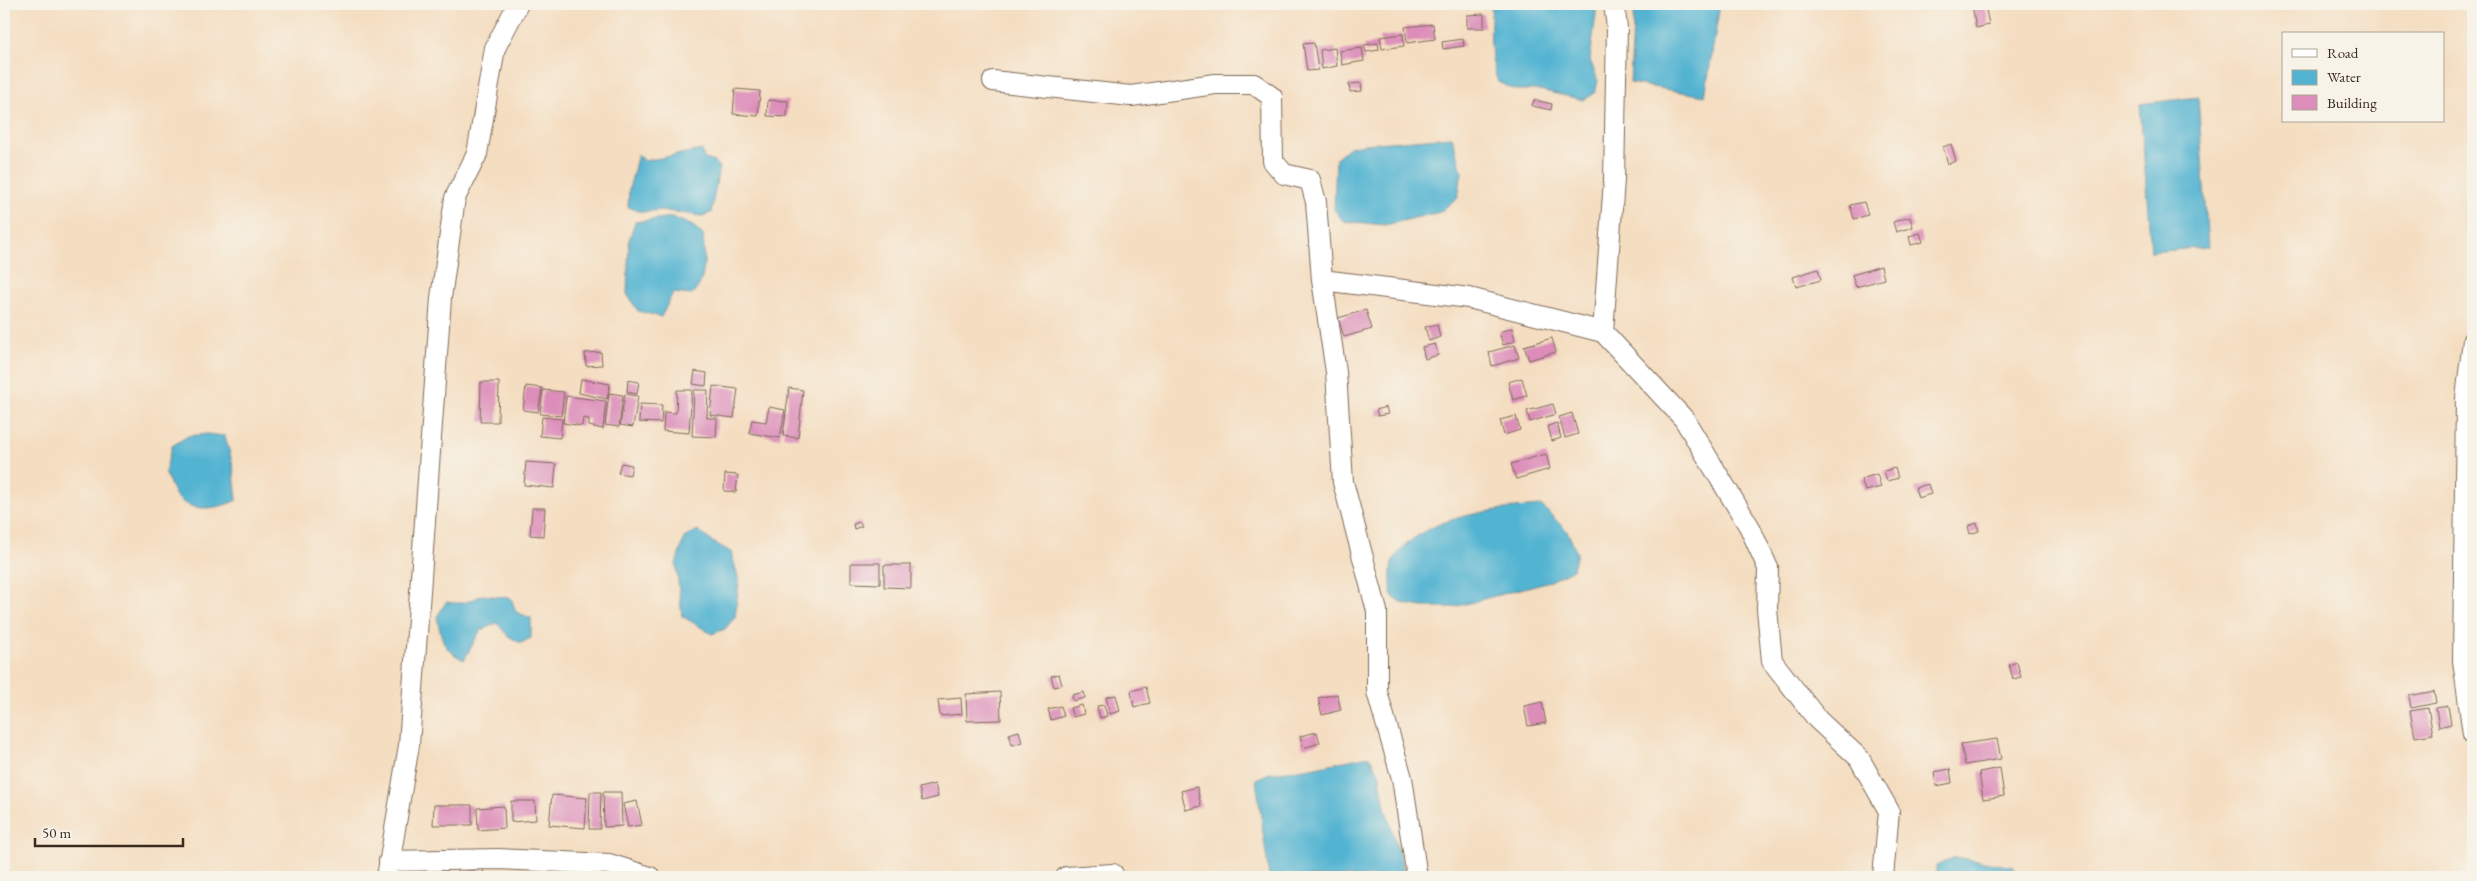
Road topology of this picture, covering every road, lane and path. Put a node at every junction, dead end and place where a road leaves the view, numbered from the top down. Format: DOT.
graph roads {
  1 [pos="518,4"];
  2 [pos="1614,4"];
  3 [pos="993,81"];
  4 [pos="1322,280"];
  5 [pos="1603,332"];
  6 [pos="2473,340"];
  7 [pos="2473,734"];
  8 [pos="388,869"];
  9 [pos="1113,874"];
  10 [pos="650,877"];
  11 [pos="1066,877"];
  12 [pos="1417,877"];
  13 [pos="1883,877"];
  1 -- 8 [label="street"];
  2 -- 5 [label="street"];
  3 -- 4 [label="street"];
  4 -- 5 [label="street"];
  4 -- 12 [label="street"];
  5 -- 13 [label="street"];
  6 -- 7 [label="street"];
  8 -- 10 [label="street"];
  9 -- 11 [label="street"];
}
